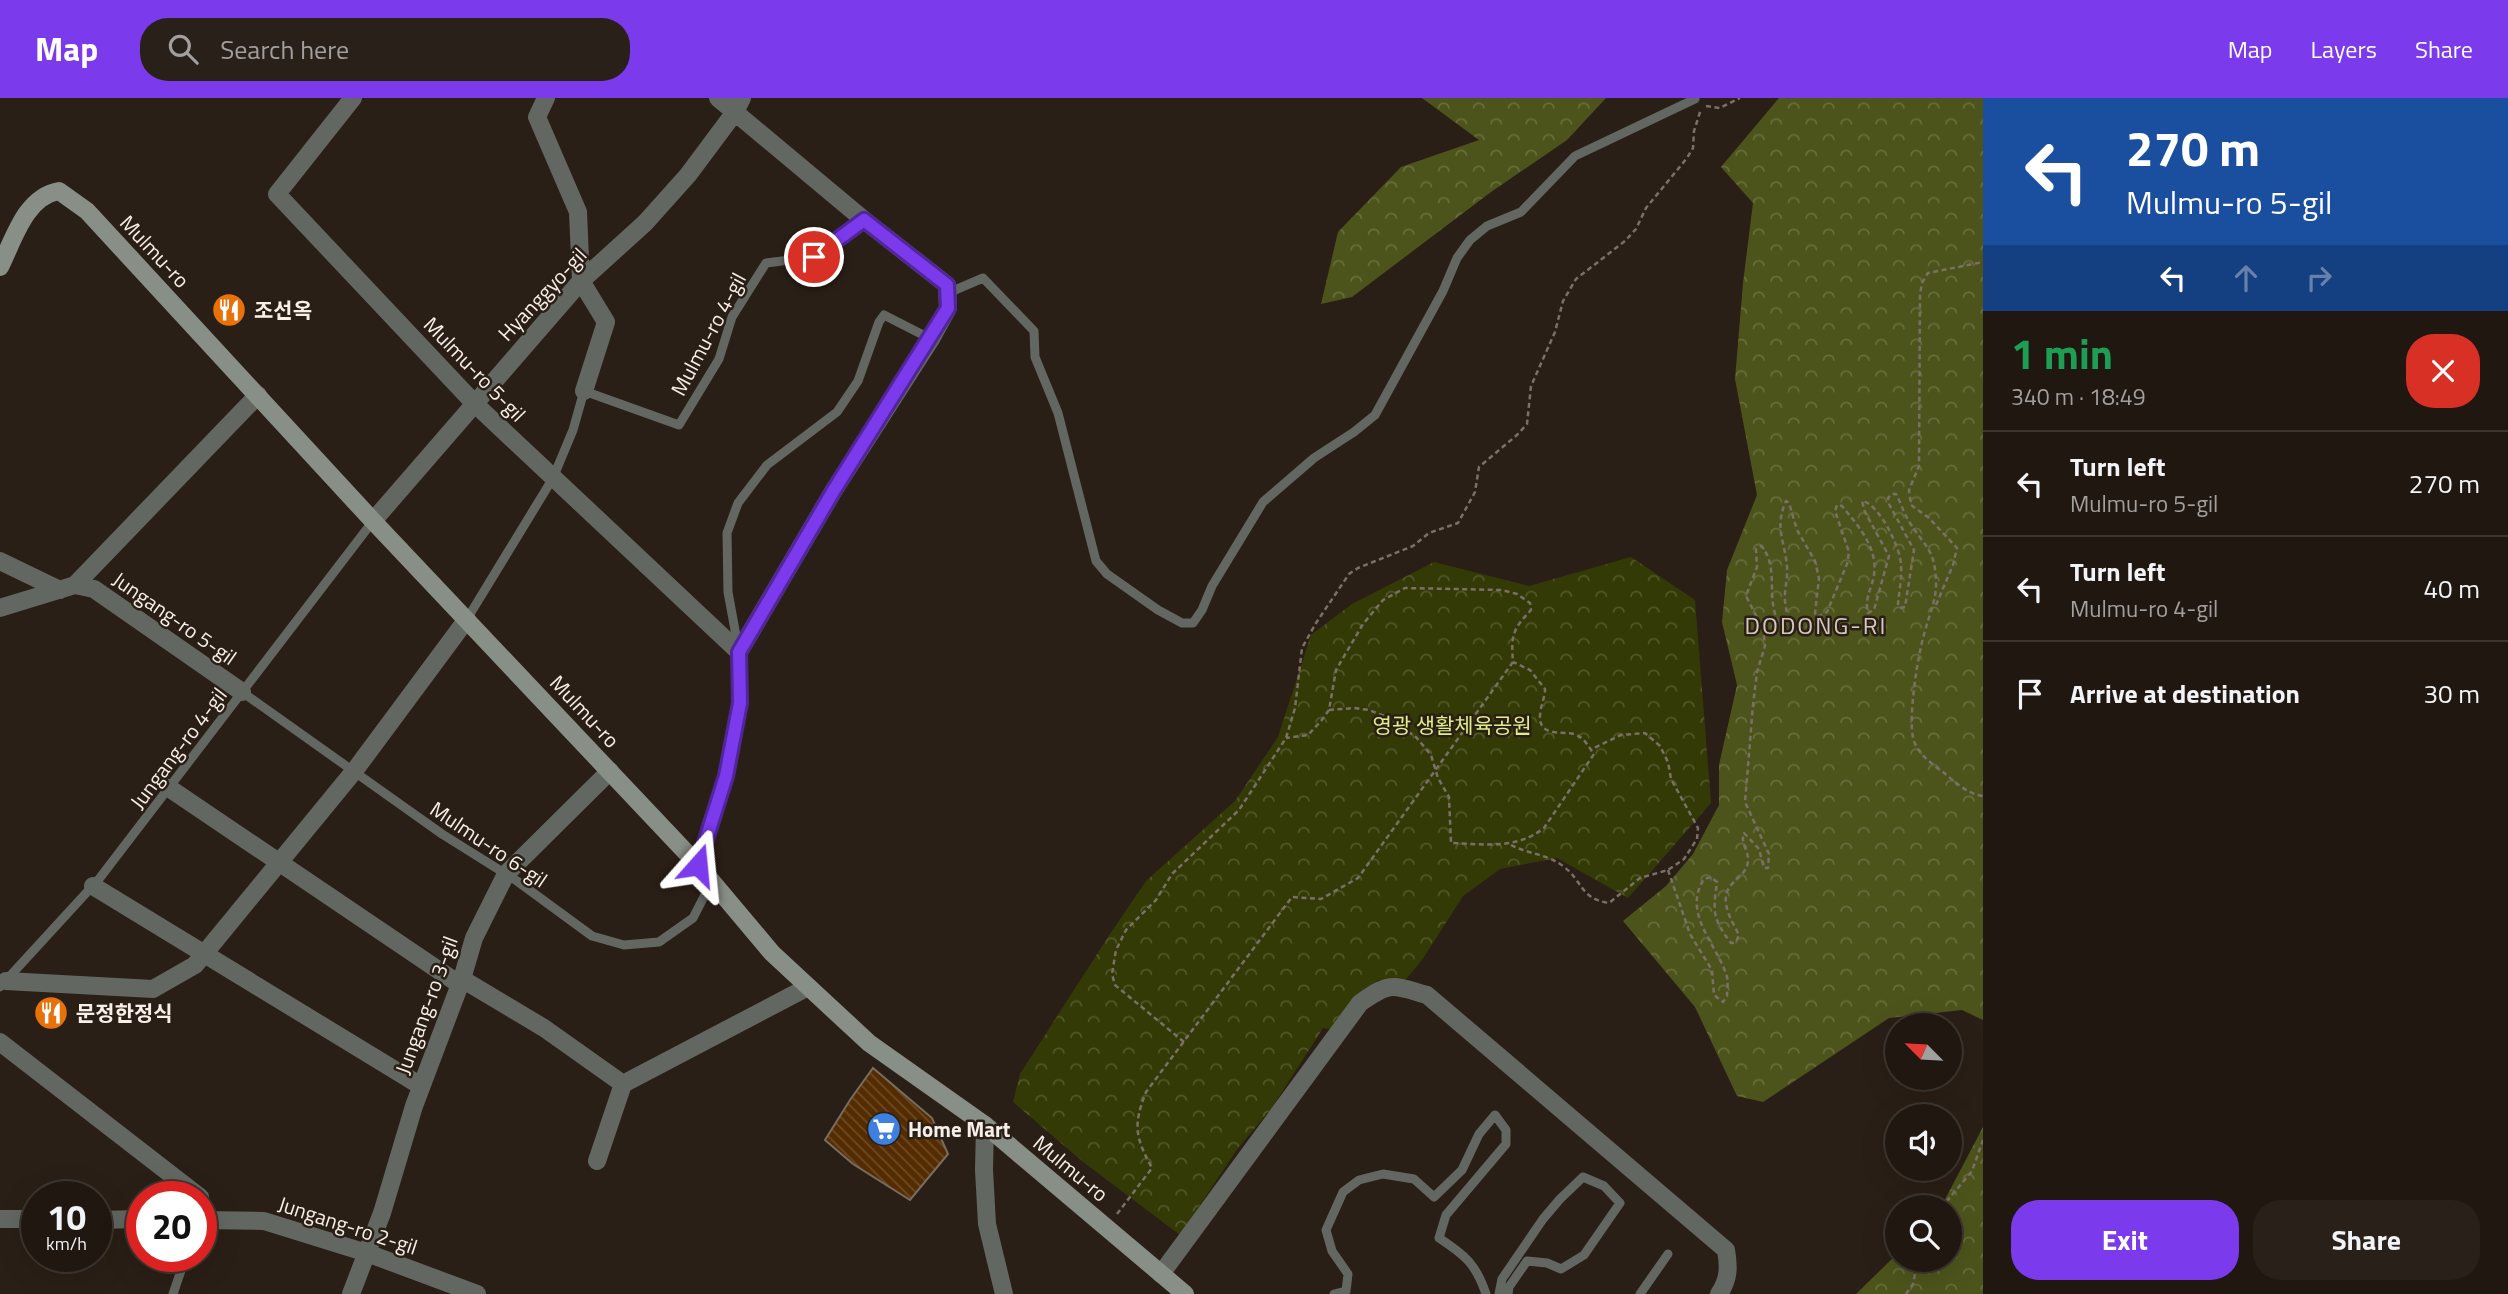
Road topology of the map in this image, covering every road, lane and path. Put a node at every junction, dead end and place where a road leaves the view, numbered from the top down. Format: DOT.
graph roads {
  1 [pos="353,98"];
  2 [pos="546,98"];
  3 [pos="718,98"];
  4 [pos="1740,98"];
  5 [pos="1698,102"];
  6 [pos="1685,104"];
  7 [pos="739,105"];
  8 [pos="864,220"];
  9 [pos="1983,262"];
  10 [pos="0,267"];
  11 [pos="581,281"];
  12 [pos="948,293"];
  13 [pos="931,338"];
  14 [pos="584,391"];
  15 [pos="258,396"];
  16 [pos="475,404"];
  17 [pos="553,478"];
  18 [pos="373,521"];
  19 [pos="0,561"];
  20 [pos="68,588"];
  21 [pos="0,608"];
  22 [pos="1933,611"];
  23 [pos="467,619"];
  24 [pos="739,652"];
  25 [pos="1513,662"];
  26 [pos="242,692"];
  27 [pos="1329,710"];
  28 [pos="1286,738"];
  29 [pos="1591,750"];
  30 [pos="1437,768"];
  31 [pos="355,770"];
  32 [pos="610,771"];
  33 [pos="169,788"];
  34 [pos="1983,796"];
  35 [pos="1511,845"];
  36 [pos="279,863"];
  37 [pos="698,865"];
  38 [pos="1668,870"];
  39 [pos="506,874"];
  40 [pos="712,881"];
  41 [pos="93,886"];
  42 [pos="204,955"];
  43 [pos="461,982"];
  44 [pos="3,984"];
  45 [pos="808,987"];
  46 [pos="0,1042"];
  47 [pos="1184,1042"];
  48 [pos="623,1084"];
  49 [pos="421,1086"];
  50 [pos="985,1125"];
  51 [pos="1983,1140"];
  52 [pos="597,1161"];
  53 [pos="178,1181"];
  54 [pos="1952,1195"];
  55 [pos="217,1211"];
  56 [pos="0,1219"];
  57 [pos="21,1220"];
  58 [pos="217,1220"];
  59 [pos="229,1220"];
  60 [pos="1106,1227"];
  61 [pos="367,1253"];
  62 [pos="1668,1254"];
  63 [pos="181,1272"];
  64 [pos="1916,1272"];
  65 [pos="1161,1274"];
  66 [pos="173,1294"];
  67 [pos="351,1294"];
  68 [pos="477,1294"];
  69 [pos="1003,1294"];
  70 [pos="1185,1294"];
  71 [pos="1334,1294"];
  72 [pos="1486,1294"];
  73 [pos="1499,1294"];
  74 [pos="1508,1294"];
  75 [pos="1640,1294"];
  76 [pos="1719,1294"];
  77 [pos="1906,1294"];
  1 -- 16 [label="street, Mulmu-ro 5-gil"];
  2 -- 11 [label="street"];
  3 -- 7 [label="street"];
  4 -- 5 [label="path"];
  5 -- 6 [label="lane"];
  5 -- 6 [label="path"];
  5 -- 28 [label="path"];
  6 -- 12 [label="lane"];
  7 -- 8 [label="street"];
  7 -- 11 [label="street, Hyanggyo-gil"];
  8 -- 12 [label="street"];
  8 -- 14 [label="lane, Mulmu-ro 4-gil"];
  9 -- 22 [label="path"];
  10 -- 15 [label="main road, Mulmu-ro"];
  11 -- 14 [label="street"];
  11 -- 16 [label="street, Hyanggyo-gil"];
  12 -- 13 [label="street"];
  13 -- 24 [label="street"];
  13 -- 24 [label="lane"];
  14 -- 17 [label="lane"];
  15 -- 18 [label="main road, Mulmu-ro"];
  15 -- 20 [label="street"];
  16 -- 17 [label="street, Mulmu-ro 5-gil"];
  16 -- 18 [label="street, Hyanggyo-gil"];
  17 -- 23 [label="lane"];
  17 -- 24 [label="street, Mulmu-ro 5-gil"];
  18 -- 23 [label="main road, Mulmu-ro"];
  18 -- 26 [label="lane, Jungang-ro 4-gil"];
  19 -- 20 [label="street, Jungang-ro 5-gil"];
  20 -- 21 [label="street"];
  20 -- 26 [label="street, Jungang-ro 5-gil"];
  22 -- 34 [label="path"];
  22 -- 38 [label="path"];
  23 -- 31 [label="street"];
  23 -- 32 [label="main road, Mulmu-ro"];
  24 -- 37 [label="lane"];
  25 -- 27 [label="path"];
  25 -- 29 [label="path"];
  25 -- 30 [label="path"];
  26 -- 31 [label="lane, Mulmu-ro 6-gil"];
  26 -- 33 [label="lane, Jungang-ro 4-gil"];
  27 -- 28 [label="path"];
  27 -- 30 [label="path"];
  28 -- 47 [label="path"];
  29 -- 35 [label="path"];
  29 -- 38 [label="path"];
  30 -- 35 [label="path"];
  30 -- 47 [label="path"];
  31 -- 36 [label="street"];
  31 -- 39 [label="lane, Mulmu-ro 6-gil"];
  32 -- 37 [label="main road, Mulmu-ro"];
  32 -- 39 [label="street, Jungang-ro 3-gil"];
  33 -- 36 [label="street"];
  33 -- 41 [label="lane, Jungang-ro 4-gil"];
  35 -- 38 [label="path"];
  36 -- 42 [label="street"];
  36 -- 43 [label="street"];
  37 -- 40 [label="main road, Mulmu-ro"];
  39 -- 40 [label="lane, Mulmu-ro 6-gil"];
  39 -- 43 [label="street, Jungang-ro 3-gil"];
  40 -- 45 [label="main road, Mulmu-ro"];
  41 -- 42 [label="street"];
  41 -- 44 [label="lane, Jungang-ro 4-gil"];
  42 -- 44 [label="street"];
  42 -- 49 [label="street"];
  43 -- 48 [label="street"];
  43 -- 49 [label="street, Jungang-ro 3-gil"];
  45 -- 48 [label="street"];
  45 -- 50 [label="main road, Mulmu-ro"];
  46 -- 53 [label="street"];
  47 -- 60 [label="path"];
  48 -- 52 [label="street"];
  49 -- 61 [label="street, Jungang-ro 3-gil"];
  50 -- 60 [label="main road, Mulmu-ro"];
  50 -- 69 [label="street"];
  51 -- 54 [label="path"];
  55 -- 59 [label="street"];
  56 -- 57 [label="street"];
  58 -- 59 [label="street, Jungang-ro 2-gil"];
  59 -- 61 [label="street, Jungang-ro 2-gil"];
  60 -- 65 [label="main road, Mulmu-ro"];
  61 -- 67 [label="street, Jungang-ro 3-gil"];
  61 -- 68 [label="street, Jungang-ro 2-gil"];
  62 -- 75 [label="lane"];
  63 -- 66 [label="lane"];
  64 -- 77 [label="path"];
  65 -- 70 [label="main road, Mulmu-ro"];
  65 -- 76 [label="street"];
  71 -- 72 [label="lane"];
  73 -- 74 [label="lane"];
}
